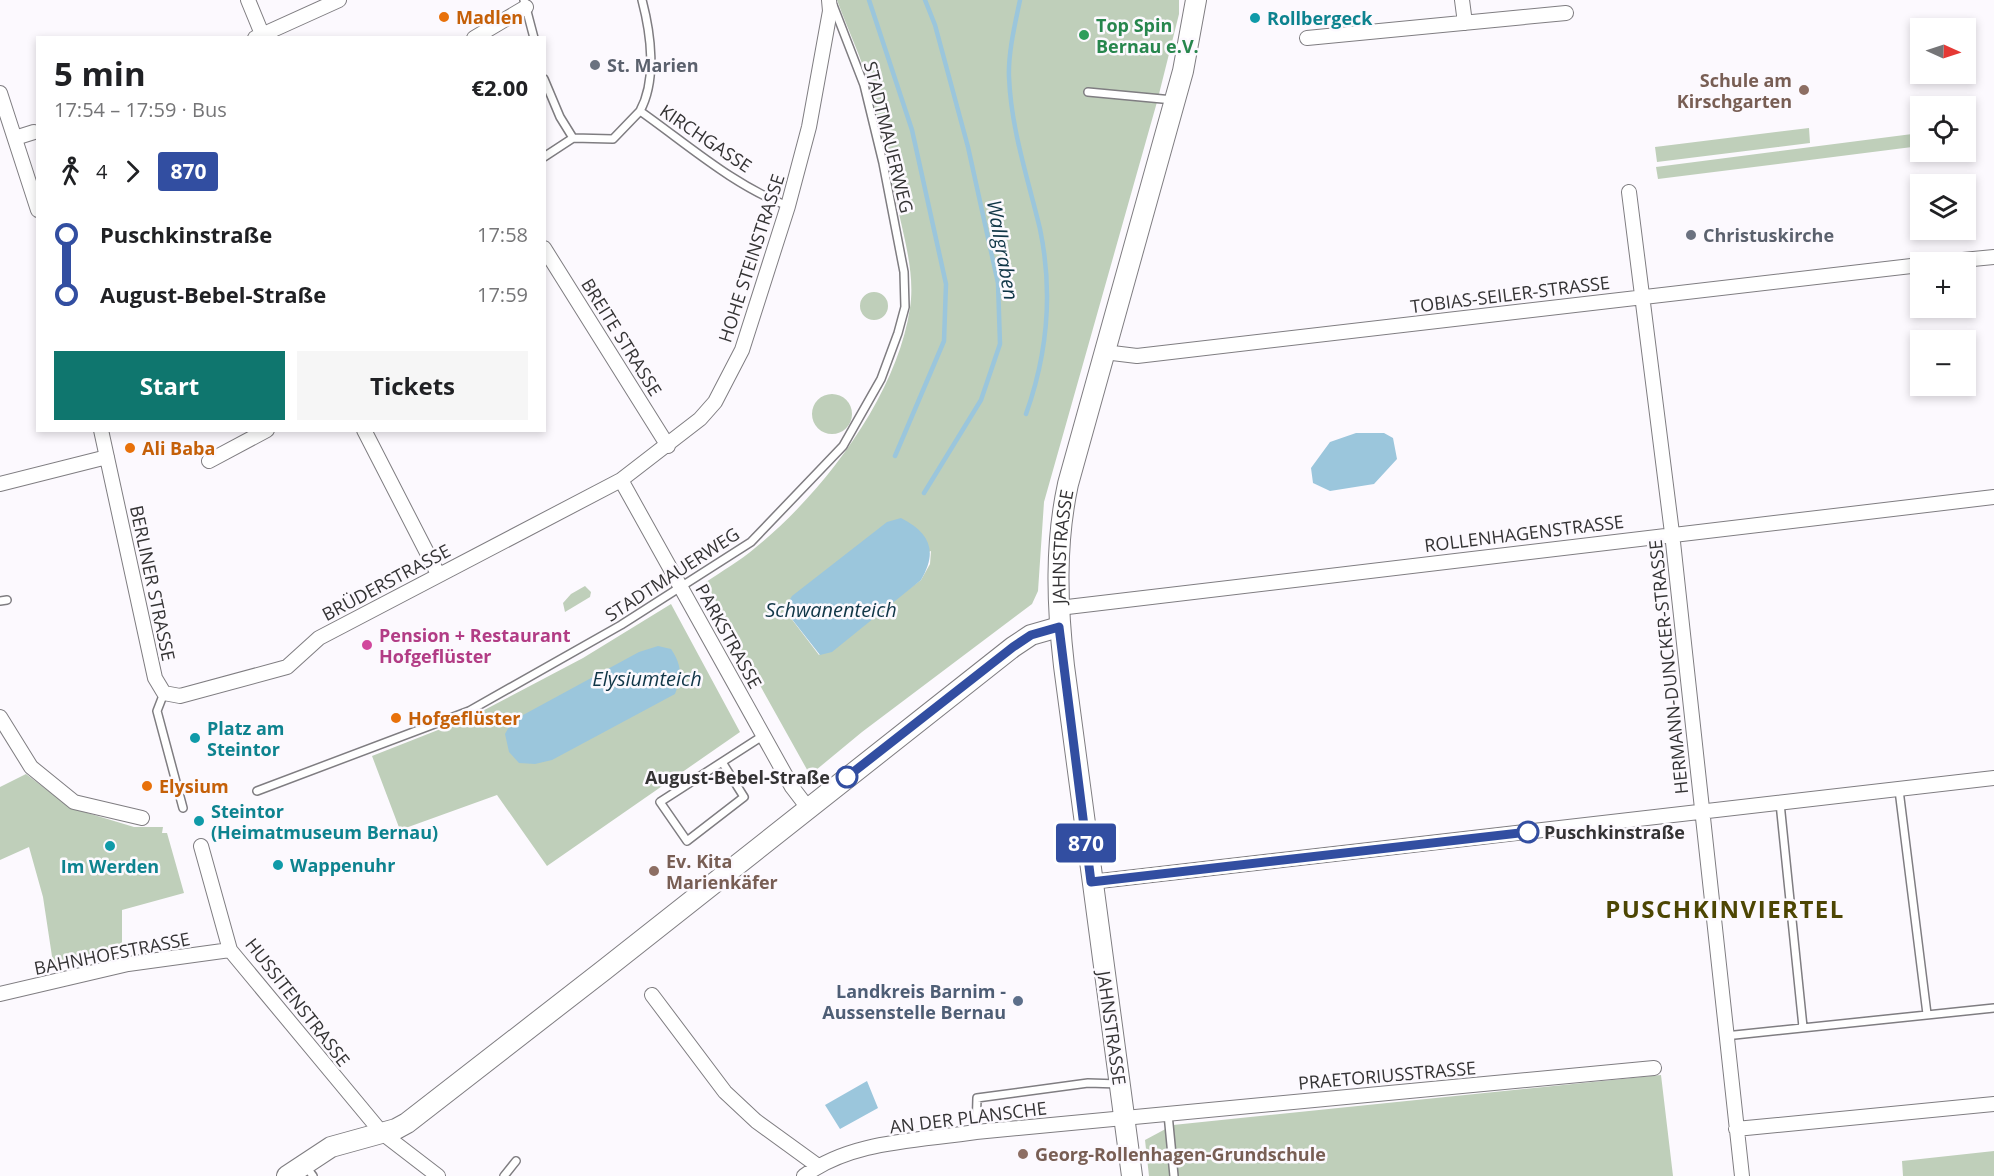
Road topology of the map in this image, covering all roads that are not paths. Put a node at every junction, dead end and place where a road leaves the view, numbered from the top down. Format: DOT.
graph roads {
  1 [pos="248,0"];
  2 [pos="339,0"];
  3 [pos="642,0"];
  4 [pos="830,0"];
  5 [pos="1196,0"];
  6 [pos="1462,0"];
  7 [pos="525,4"];
  8 [pos="1566,14"];
  9 [pos="1465,23"];
  10 [pos="260,36"];
  11 [pos="477,36"];
  12 [pos="533,36"];
  13 [pos="1307,38"];
  14 [pos="546,84"];
  15 [pos="1088,92"];
  16 [pos="0,93"];
  17 [pos="1175,100"];
  18 [pos="640,111"];
  19 [pos="34,132"];
  20 [pos="15,138"];
  21 [pos="573,138"];
  22 [pos="546,156"];
  23 [pos="1629,192"];
  24 [pos="36,204"];
  25 [pos="788,206"];
  26 [pos="546,251"];
  27 [pos="1994,257"];
  28 [pos="1976,259"];
  29 [pos="1910,266"];
  30 [pos="1642,296"];
  31 [pos="1104,352"];
  32 [pos="101,432"];
  33 [pos="263,432"];
  34 [pos="365,432"];
  35 [pos="668,446"];
  36 [pos="107,457"];
  37 [pos="209,461"];
  38 [pos="621,480"];
  39 [pos="0,484"];
  40 [pos="1994,497"];
  41 [pos="1672,533"];
  42 [pos="438,574"];
  43 [pos="682,589"];
  44 [pos="1059,618"];
  45 [pos="164,693"];
  46 [pos="0,717"];
  47 [pos="764,735"];
  48 [pos="722,762"];
  49 [pos="1994,778"];
  50 [pos="1899,790"];
  51 [pos="256,791"];
  52 [pos="1780,801"];
  53 [pos="183,808"];
  54 [pos="808,808"];
  55 [pos="1702,810"];
  56 [pos="142,818"];
  57 [pos="201,846"];
  58 [pos="1091,882"];
  59 [pos="230,950"];
  60 [pos="0,994"];
  61 [pos="652,995"];
  62 [pos="1994,1008"];
  63 [pos="1927,1014"];
  64 [pos="1803,1027"];
  65 [pos="1725,1036"];
  66 [pos="1654,1068"];
  67 [pos="1120,1084"];
  68 [pos="1994,1104"];
  69 [pos="1168,1114"];
  70 [pos="1125,1119"];
  71 [pos="1736,1130"];
  72 [pos="976,1132"];
  73 [pos="382,1133"];
  74 [pos="516,1161"];
  75 [pos="818,1166"];
  76 [pos="308,1170"];
  77 [pos="287,1176"];
  78 [pos="438,1176"];
  79 [pos="504,1176"];
  80 [pos="804,1176"];
  81 [pos="1132,1176"];
  82 [pos="1174,1176"];
  83 [pos="1742,1176"];
  1 -- 10 [label="street"];
  2 -- 10 [label="street"];
  3 -- 18 [label="lane"];
  4 -- 25 [label="street, HOHE STEINSTRASSE"];
  4 -- 43 [label="lane, STADTMAUERWEG"];
  5 -- 17 [label="main road, JAHNSTRASSE"];
  6 -- 9 [label="street"];
  7 -- 11 [label="street"];
  7 -- 12 [label="lane"];
  8 -- 9 [label="street"];
  9 -- 13 [label="street"];
  14 -- 21 [label="lane"];
  15 -- 17 [label="lane"];
  16 -- 20 [label="street"];
  17 -- 31 [label="main road, JAHNSTRASSE"];
  18 -- 21 [label="lane, KIRCHGASSE"];
  18 -- 25 [label="lane, KIRCHGASSE"];
  19 -- 20 [label="street"];
  20 -- 24 [label="street"];
  21 -- 22 [label="lane"];
  23 -- 30 [label="street, HERMANN-DUNCKER-STRASSE"];
  25 -- 35 [label="street, HOHE STEINSTRASSE"];
  26 -- 35 [label="street, BREITE STRASSE"];
  27 -- 28 [label="street"];
  29 -- 30 [label="street, TOBIAS-SEILER-STRASSE"];
  30 -- 31 [label="street, TOBIAS-SEILER-STRASSE"];
  30 -- 41 [label="street, HERMANN-DUNCKER-STRASSE"];
  31 -- 44 [label="main road, JAHNSTRASSE"];
  32 -- 36 [label="street, BERLINER STRASSE"];
  33 -- 37 [label="street"];
  34 -- 42 [label="street"];
  35 -- 38 [label="street, HOHE STEINSTRASSE"];
  36 -- 39 [label="street"];
  36 -- 45 [label="street, BERLINER STRASSE"];
  38 -- 42 [label="street, BRÜDERSTRASSE"];
  38 -- 43 [label="street, PARKSTRASSE"];
  40 -- 41 [label="street, ROLLENHAGENSTRASSE"];
  41 -- 44 [label="street, ROLLENHAGENSTRASSE"];
  41 -- 55 [label="street, HERMANN-DUNCKER-STRASSE"];
  42 -- 45 [label="street, BRÜDERSTRASSE"];
  43 -- 47 [label="street, PARKSTRASSE"];
  43 -- 51 [label="lane, STADTMAUERWEG"];
  44 -- 54 [label="main road"];
  44 -- 58 [label="main road, JAHNSTRASSE"];
  45 -- 53 [label="lane"];
  46 -- 56 [label="street"];
  47 -- 48 [label="lane"];
  47 -- 54 [label="street, PARKSTRASSE"];
  48 -- 48 [label="lane"];
  49 -- 50 [label="street"];
  50 -- 52 [label="street"];
  50 -- 63 [label="lane"];
  52 -- 55 [label="street"];
  52 -- 64 [label="lane"];
  54 -- 73 [label="main road"];
  55 -- 58 [label="street"];
  55 -- 65 [label="street, HERMANN-DUNCKER-STRASSE"];
  57 -- 59 [label="street, HUSSITENSTRASSE"];
  58 -- 67 [label="main road, JAHNSTRASSE"];
  59 -- 60 [label="street, BAHNHOFSTRASSE"];
  59 -- 73 [label="street, HUSSITENSTRASSE"];
  61 -- 75 [label="street"];
  62 -- 63 [label="lane"];
  63 -- 64 [label="lane"];
  64 -- 65 [label="lane"];
  65 -- 71 [label="street, HERMANN-DUNCKER-STRASSE"];
  66 -- 69 [label="street, PRAETORIUSSTRASSE"];
  67 -- 70 [label="main road, JAHNSTRASSE"];
  67 -- 72 [label="lane"];
  68 -- 71 [label="street"];
  69 -- 70 [label="street, PRAETORIUSSTRASSE"];
  69 -- 82 [label="lane"];
  70 -- 72 [label="street, AN DER PLANSCHE"];
  70 -- 81 [label="main road, JAHNSTRASSE"];
  71 -- 83 [label="street, HERMANN-DUNCKER-STRASSE"];
  72 -- 75 [label="street, AN DER PLANSCHE"];
  73 -- 76 [label="main road"];
  73 -- 78 [label="street, HUSSITENSTRASSE"];
  74 -- 79 [label="lane"];
  75 -- 80 [label="street, AN DER PLANSCHE"];
  76 -- 77 [label="main road"];
}
